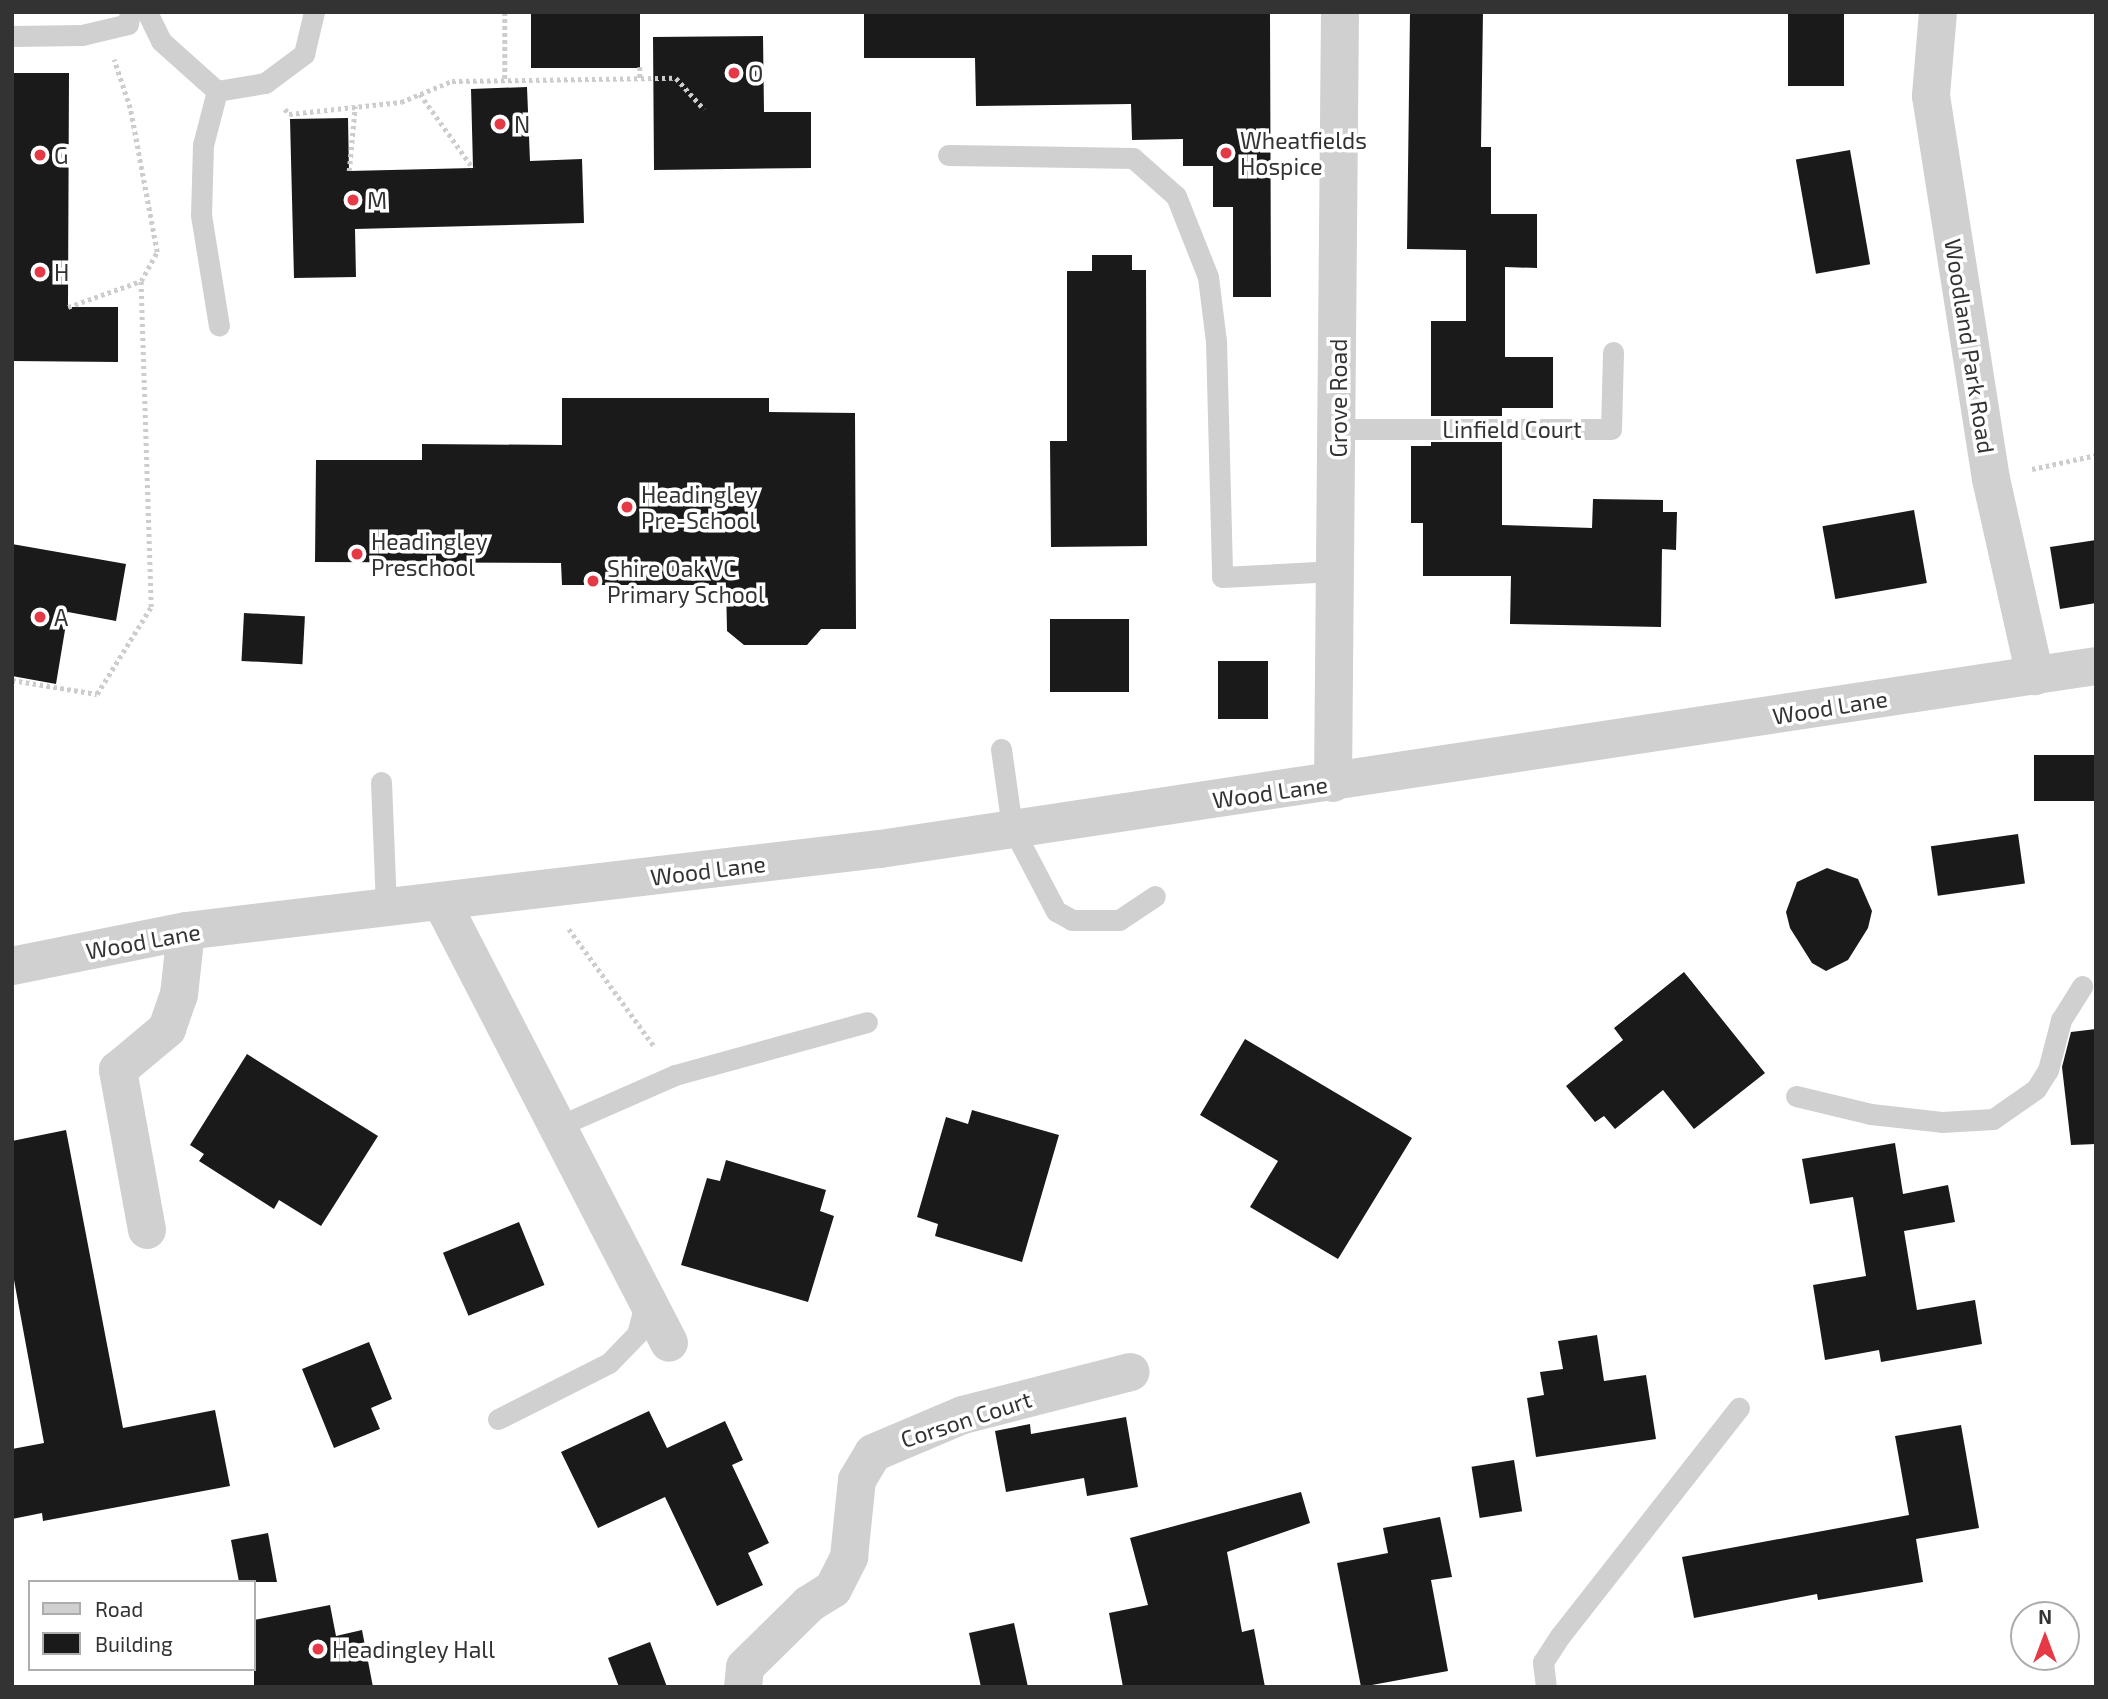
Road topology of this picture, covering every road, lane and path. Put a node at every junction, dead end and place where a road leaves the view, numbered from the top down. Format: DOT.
graph roads {
  1 [pos="130,12"];
  2 [pos="147,12"];
  3 [pos="314,12"];
  4 [pos="505,12"];
  5 [pos="1340,12"];
  6 [pos="1938,12"];
  7 [pos="103,31"];
  8 [pos="12,36"];
  9 [pos="640,67"];
  10 [pos="640,79"];
  11 [pos="505,80"];
  12 [pos="265,83"];
  13 [pos="217,91"];
  14 [pos="420,94"];
  15 [pos="355,106"];
  16 [pos="704,108"];
  17 [pos="948,155"];
  18 [pos="473,168"];
  19 [pos="349,171"];
  20 [pos="141,281"];
  21 [pos="68,307"];
  22 [pos="219,326"];
  23 [pos="1613,352"];
  24 [pos="1338,429"];
  25 [pos="2096,455"];
  26 [pos="1991,479"];
  27 [pos="1335,571"];
  28 [pos="2096,666"];
  29 [pos="2035,676"];
  30 [pos="12,680"];
  31 [pos="1001,749"];
  32 [pos="381,782"];
  33 [pos="1333,783"];
  34 [pos="1012,827"];
  35 [pos="541,890"];
  36 [pos="1155,896"];
  37 [pos="441,901"];
  38 [pos="386,909"];
  39 [pos="186,931"];
  40 [pos="12,965"];
  41 [pos="2083,985"];
  42 [pos="867,1022"];
  43 [pos="675,1075"];
  44 [pos="1796,1097"];
  45 [pos="559,1126"];
  46 [pos="147,1230"];
  47 [pos="647,1298"];
  48 [pos="668,1343"];
  49 [pos="1131,1372"];
  50 [pos="1740,1408"];
  51 [pos="498,1419"];
  52 [pos="743,1687"];
  53 [pos="1546,1687"];
  1 -- 7 [label="lane"];
  2 -- 13 [label="lane"];
  3 -- 12 [label="lane"];
  4 -- 11 [label="path"];
  5 -- 24 [label="street, Grove Road"];
  6 -- 26 [label="street, Woodland Park Road"];
  7 -- 8 [label="lane"];
  7 -- 20 [label="path"];
  9 -- 10 [label="path"];
  10 -- 11 [label="path"];
  10 -- 16 [label="path"];
  11 -- 14 [label="path"];
  12 -- 13 [label="lane"];
  12 -- 15 [label="path"];
  13 -- 22 [label="lane"];
  14 -- 15 [label="path"];
  14 -- 18 [label="path"];
  15 -- 19 [label="path"];
  17 -- 27 [label="lane"];
  20 -- 21 [label="path"];
  20 -- 30 [label="path"];
  23 -- 24 [label="lane, Linfield Court"];
  24 -- 27 [label="street, Grove Road"];
  25 -- 26 [label="path"];
  26 -- 29 [label="street, Woodland Park Road"];
  27 -- 33 [label="street, Grove Road"];
  28 -- 29 [label="street, Wood Lane"];
  29 -- 33 [label="street, Wood Lane"];
  31 -- 34 [label="lane"];
  32 -- 38 [label="lane"];
  33 -- 34 [label="street, Wood Lane"];
  34 -- 35 [label="street, Wood Lane"];
  34 -- 36 [label="lane"];
  35 -- 37 [label="street, Wood Lane"];
  35 -- 43 [label="path"];
  37 -- 38 [label="street, Wood Lane"];
  37 -- 45 [label="street"];
  38 -- 39 [label="street, Wood Lane"];
  39 -- 40 [label="street, Wood Lane"];
  39 -- 46 [label="street"];
  41 -- 44 [label="lane"];
  42 -- 43 [label="lane"];
  43 -- 45 [label="lane"];
  45 -- 47 [label="street"];
  47 -- 48 [label="street"];
  47 -- 51 [label="lane"];
  49 -- 52 [label="street, Corson Court"];
  50 -- 53 [label="lane"];
}
